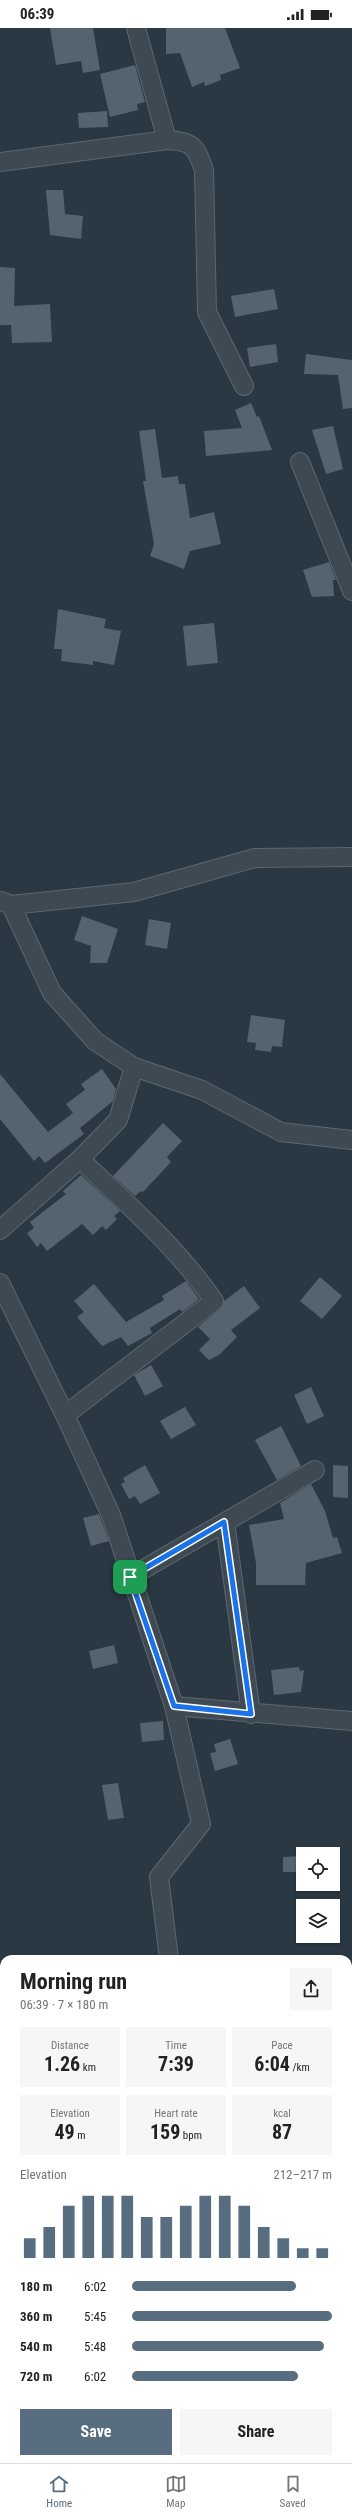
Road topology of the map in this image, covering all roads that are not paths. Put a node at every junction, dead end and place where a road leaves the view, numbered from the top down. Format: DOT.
graph roads {
  1 [pos="136,28"];
  2 [pos="167,140"];
  3 [pos="0,162"];
  4 [pos="244,386"];
  5 [pos="300,462"];
  6 [pos="352,592"];
  7 [pos="352,857"];
  8 [pos="6,903"];
  9 [pos="134,1067"];
  10 [pos="352,1140"];
  11 [pos="80,1159"];
  12 [pos="0,1230"];
  13 [pos="0,1283"];
  14 [pos="65,1415"];
  15 [pos="314,1470"];
  16 [pos="224,1522"];
  17 [pos="130,1577"];
  18 [pos="174,1706"];
  19 [pos="251,1714"];
  20 [pos="352,1721"];
  21 [pos="169,1955"];
  1 -- 2 [label="street"];
  2 -- 3 [label="street"];
  2 -- 4 [label="street"];
  5 -- 6 [label="street"];
  7 -- 8 [label="street"];
  8 -- 9 [label="street"];
  9 -- 10 [label="street"];
  9 -- 11 [label="street"];
  11 -- 12 [label="street"];
  11 -- 14 [label="street"];
  13 -- 14 [label="street"];
  14 -- 17 [label="street"];
  15 -- 16 [label="street"];
  16 -- 17 [label="street"];
  16 -- 19 [label="street"];
  17 -- 18 [label="street"];
  18 -- 19 [label="street"];
  18 -- 21 [label="street"];
  19 -- 20 [label="street"];
}
